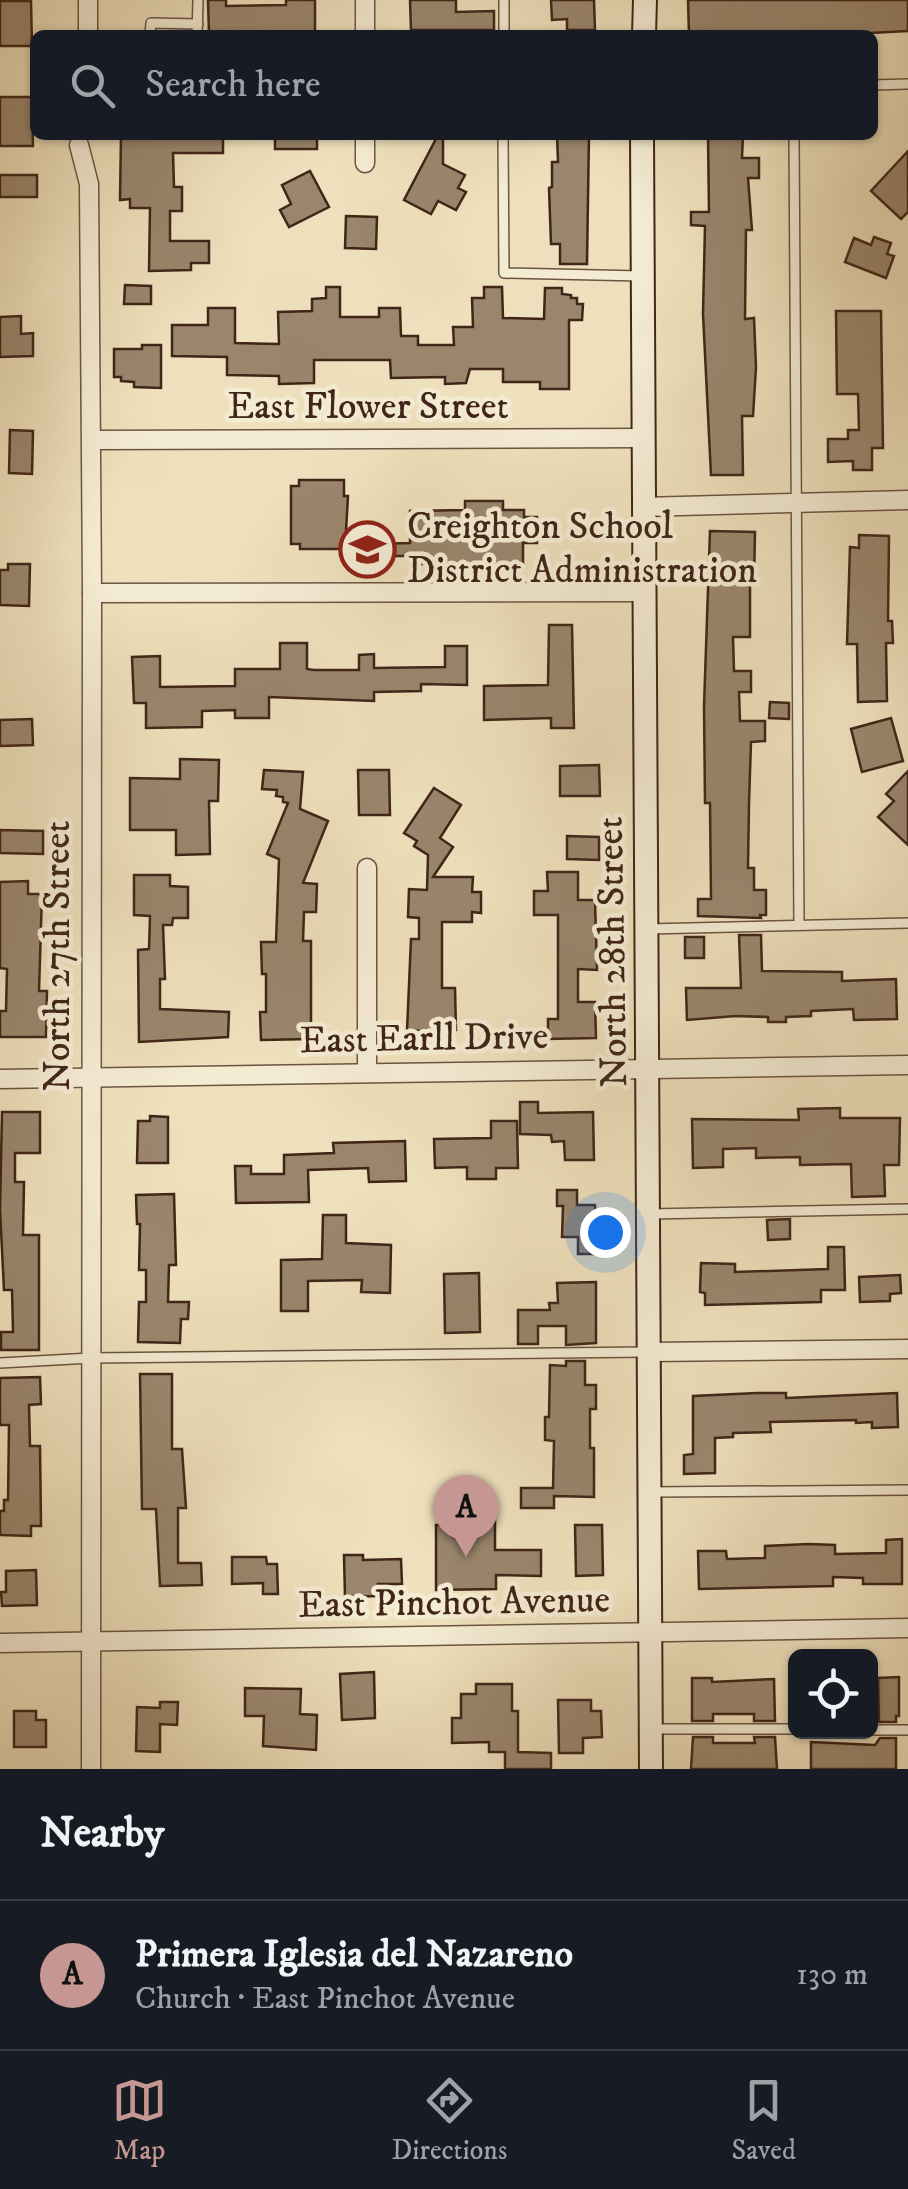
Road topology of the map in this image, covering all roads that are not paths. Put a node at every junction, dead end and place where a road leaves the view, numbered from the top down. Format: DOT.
graph roads {
  1 [pos="88,0"];
  2 [pos="198,0"];
  3 [pos="365,0"];
  4 [pos="504,0"];
  5 [pos="645,0"];
  6 [pos="198,29"];
  7 [pos="88,30"];
  8 [pos="150,30"];
  9 [pos="365,30"];
  10 [pos="504,30"];
  11 [pos="644,30"];
  12 [pos="908,84"];
  13 [pos="878,85"];
  14 [pos="365,140"];
  15 [pos="503,140"];
  16 [pos="642,140"];
  17 [pos="794,140"];
  18 [pos="80,144"];
  19 [pos="366,163"];
  20 [pos="642,276"];
  21 [pos="644,438"];
  22 [pos="92,440"];
  23 [pos="908,500"];
  24 [pos="798,502"];
  25 [pos="643,507"];
  26 [pos="644,592"];
  27 [pos="92,593"];
  28 [pos="367,868"];
  29 [pos="908,923"];
  30 [pos="799,924"];
  31 [pos="648,930"];
  32 [pos="908,1065"];
  33 [pos="649,1068"];
  34 [pos="367,1072"];
  35 [pos="92,1077"];
  36 [pos="0,1079"];
  37 [pos="908,1209"];
  38 [pos="650,1214"];
  39 [pos="908,1349"];
  40 [pos="650,1352"];
  41 [pos="90,1358"];
  42 [pos="0,1362"];
  43 [pos="908,1490"];
  44 [pos="652,1492"];
  45 [pos="908,1628"];
  46 [pos="652,1633"];
  47 [pos="90,1640"];
  48 [pos="0,1643"];
  49 [pos="652,1728"];
  50 [pos="788,1729"];
  51 [pos="878,1730"];
  52 [pos="908,1730"];
  53 [pos="91,1769"];
  54 [pos="652,1769"];
  1 -- 7 [label="street"];
  2 -- 6 [label="lane"];
  3 -- 9 [label="street"];
  4 -- 10 [label="lane"];
  5 -- 11 [label="street"];
  6 -- 8 [label="lane"];
  12 -- 13 [label="lane"];
  14 -- 19 [label="street"];
  15 -- 20 [label="lane"];
  16 -- 20 [label="street, North 28th Street"];
  17 -- 24 [label="lane"];
  18 -- 22 [label="street, North 27th Street"];
  20 -- 21 [label="street, North 28th Street"];
  21 -- 22 [label="street, East Flower Street"];
  21 -- 25 [label="street, North 28th Street"];
  22 -- 27 [label="street, North 27th Street"];
  23 -- 24 [label="street"];
  24 -- 25 [label="street"];
  24 -- 30 [label="lane"];
  25 -- 26 [label="street, North 28th Street"];
  26 -- 27 [label="street"];
  26 -- 31 [label="street, North 28th Street"];
  27 -- 35 [label="street, North 27th Street"];
  28 -- 34 [label="street"];
  29 -- 30 [label="lane"];
  30 -- 31 [label="lane"];
  31 -- 33 [label="street, North 28th Street"];
  32 -- 33 [label="street, East Earll Drive"];
  33 -- 34 [label="street, East Earll Drive"];
  33 -- 38 [label="street, North 28th Street"];
  34 -- 35 [label="street, East Earll Drive"];
  35 -- 36 [label="street, East Earll Drive"];
  35 -- 41 [label="street, North 27th Street"];
  37 -- 38 [label="lane"];
  38 -- 40 [label="street, North 28th Street"];
  39 -- 40 [label="street"];
  40 -- 41 [label="lane"];
  40 -- 44 [label="street, North 28th Street"];
  41 -- 42 [label="lane"];
  41 -- 47 [label="street, North 27th Street"];
  43 -- 44 [label="lane"];
  44 -- 46 [label="street, North 28th Street"];
  45 -- 46 [label="street, East Pinchot Avenue"];
  46 -- 47 [label="street, East Pinchot Avenue"];
  46 -- 49 [label="street, North 28th Street"];
  47 -- 48 [label="street, East Pinchot Avenue"];
  47 -- 53 [label="street, North 27th Street"];
  49 -- 50 [label="lane"];
  49 -- 54 [label="street, North 28th Street"];
  51 -- 52 [label="lane"];
}
